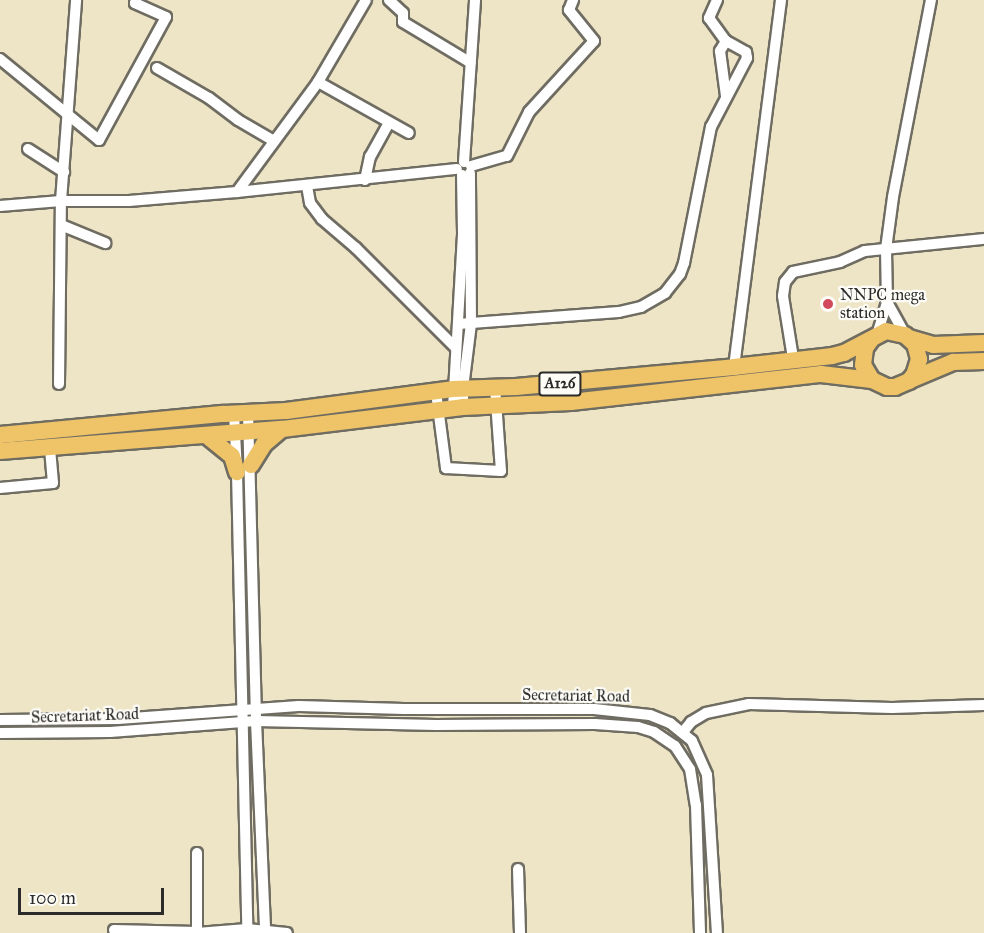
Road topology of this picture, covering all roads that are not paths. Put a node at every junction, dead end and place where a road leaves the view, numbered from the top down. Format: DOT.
graph roads {
  1 [pos="76,0"];
  2 [pos="136,0"];
  3 [pos="366,0"];
  4 [pos="389,0"];
  5 [pos="475,0"];
  6 [pos="573,0"];
  7 [pos="717,0"];
  8 [pos="781,0"];
  9 [pos="931,0"];
  10 [pos="726,41"];
  11 [pos="0,59"];
  12 [pos="471,63"];
  13 [pos="157,68"];
  14 [pos="318,82"];
  15 [pos="726,96"];
  16 [pos="68,114"];
  17 [pos="389,123"];
  18 [pos="409,133"];
  19 [pos="274,141"];
  20 [pos="28,149"];
  21 [pos="465,169"];
  22 [pos="63,172"];
  23 [pos="365,180"];
  24 [pos="307,186"];
  25 [pos="237,192"];
  26 [pos="61,201"];
  27 [pos="0,206"];
  28 [pos="61,225"];
  29 [pos="984,239"];
  30 [pos="105,243"];
  31 [pos="886,249"];
  32 [pos="887,302"];
  33 [pos="458,324"];
  34 [pos="471,324"];
  35 [pos="907,336"];
  36 [pos="873,338"];
  37 [pos="984,343"];
  38 [pos="456,348"];
  39 [pos="793,358"];
  40 [pos="984,361"];
  41 [pos="734,367"];
  42 [pos="872,380"];
  43 [pos="909,381"];
  44 [pos="59,384"];
  45 [pos="495,387"];
  46 [pos="458,389"];
  47 [pos="436,392"];
  48 [pos="496,407"];
  49 [pos="452,408"];
  50 [pos="241,413"];
  51 [pos="282,429"];
  52 [pos="243,431"];
  53 [pos="0,435"];
  54 [pos="206,435"];
  55 [pos="50,447"];
  56 [pos="0,452"];
  57 [pos="244,468"];
  58 [pos="0,488"];
  59 [pos="984,705"];
  60 [pos="256,707"];
  61 [pos="243,716"];
  62 [pos="0,720"];
  63 [pos="256,721"];
  64 [pos="683,732"];
  65 [pos="0,733"];
  66 [pos="197,853"];
  67 [pos="518,869"];
  68 [pos="247,928"];
  69 [pos="114,930"];
  70 [pos="265,930"];
  71 [pos="197,932"];
  72 [pos="287,933"];
  73 [pos="520,933"];
  74 [pos="689,933"];
  75 [pos="700,933"];
  76 [pos="717,933"];
  1 -- 16 [label="street"];
  2 -- 16 [label="street"];
  3 -- 14 [label="street"];
  4 -- 12 [label="street"];
  5 -- 12 [label="street"];
  6 -- 21 [label="street"];
  7 -- 10 [label="street"];
  8 -- 41 [label="street"];
  9 -- 31 [label="street"];
  10 -- 15 [label="street"];
  10 -- 15 [label="street"];
  11 -- 16 [label="street"];
  12 -- 21 [label="street"];
  13 -- 19 [label="street"];
  14 -- 17 [label="street"];
  14 -- 19 [label="street"];
  15 -- 34 [label="street"];
  16 -- 22 [label="street"];
  17 -- 18 [label="street"];
  17 -- 23 [label="street"];
  19 -- 25 [label="street"];
  20 -- 22 [label="street"];
  21 -- 23 [label="street"];
  21 -- 33 [label="street"];
  21 -- 34 [label="street"];
  22 -- 26 [label="street"];
  23 -- 24 [label="street"];
  24 -- 25 [label="street"];
  24 -- 38 [label="street"];
  25 -- 26 [label="street"];
  26 -- 27 [label="street"];
  26 -- 28 [label="street"];
  28 -- 30 [label="street"];
  28 -- 44 [label="street"];
  29 -- 31 [label="street"];
  31 -- 32 [label="street"];
  31 -- 39 [label="street"];
  32 -- 35 [label="street"];
  32 -- 36 [label="street"];
  33 -- 34 [label="street"];
  33 -- 38 [label="street"];
  34 -- 46 [label="street"];
  35 -- 36 [label="highway, A126"];
  35 -- 37 [label="highway, A126"];
  35 -- 43 [label="highway"];
  36 -- 39 [label="highway, A126"];
  36 -- 42 [label="highway"];
  38 -- 46 [label="street"];
  39 -- 41 [label="highway, A126"];
  40 -- 43 [label="highway, A126"];
  41 -- 45 [label="highway, A126"];
  42 -- 43 [label="highway, A126"];
  42 -- 48 [label="highway, A126"];
  45 -- 46 [label="highway, A126"];
  45 -- 48 [label="street"];
  46 -- 47 [label="highway, A126"];
  46 -- 49 [label="street"];
  47 -- 49 [label="street"];
  47 -- 50 [label="highway, A126"];
  48 -- 49 [label="highway, A126"];
  48 -- 49 [label="street"];
  49 -- 51 [label="highway, A126"];
  50 -- 52 [label="street"];
  50 -- 53 [label="highway, A126"];
  51 -- 52 [label="highway, A126"];
  51 -- 57 [label="highway"];
  52 -- 54 [label="highway, A126"];
  52 -- 57 [label="street"];
  54 -- 55 [label="highway, A126"];
  54 -- 57 [label="highway"];
  55 -- 56 [label="highway, A126"];
  55 -- 58 [label="street"];
  57 -- 60 [label="street"];
  57 -- 61 [label="street"];
  59 -- 64 [label="street"];
  60 -- 61 [label="street, Secretariat Road"];
  60 -- 63 [label="street"];
  60 -- 64 [label="street, Secretariat Road"];
  61 -- 62 [label="street, Secretariat Road"];
  61 -- 63 [label="street, Secretariat Road"];
  61 -- 65 [label="street, Secretariat Road"];
  61 -- 68 [label="street"];
  63 -- 70 [label="street"];
  63 -- 75 [label="street, Secretariat Road"];
  64 -- 76 [label="street, Secretariat Road"];
  66 -- 71 [label="street"];
  67 -- 73 [label="street"];
  68 -- 70 [label="street"];
  68 -- 71 [label="street"];
  69 -- 71 [label="street"];
  70 -- 72 [label="street"];
  74 -- 75 [label="street"];
}
